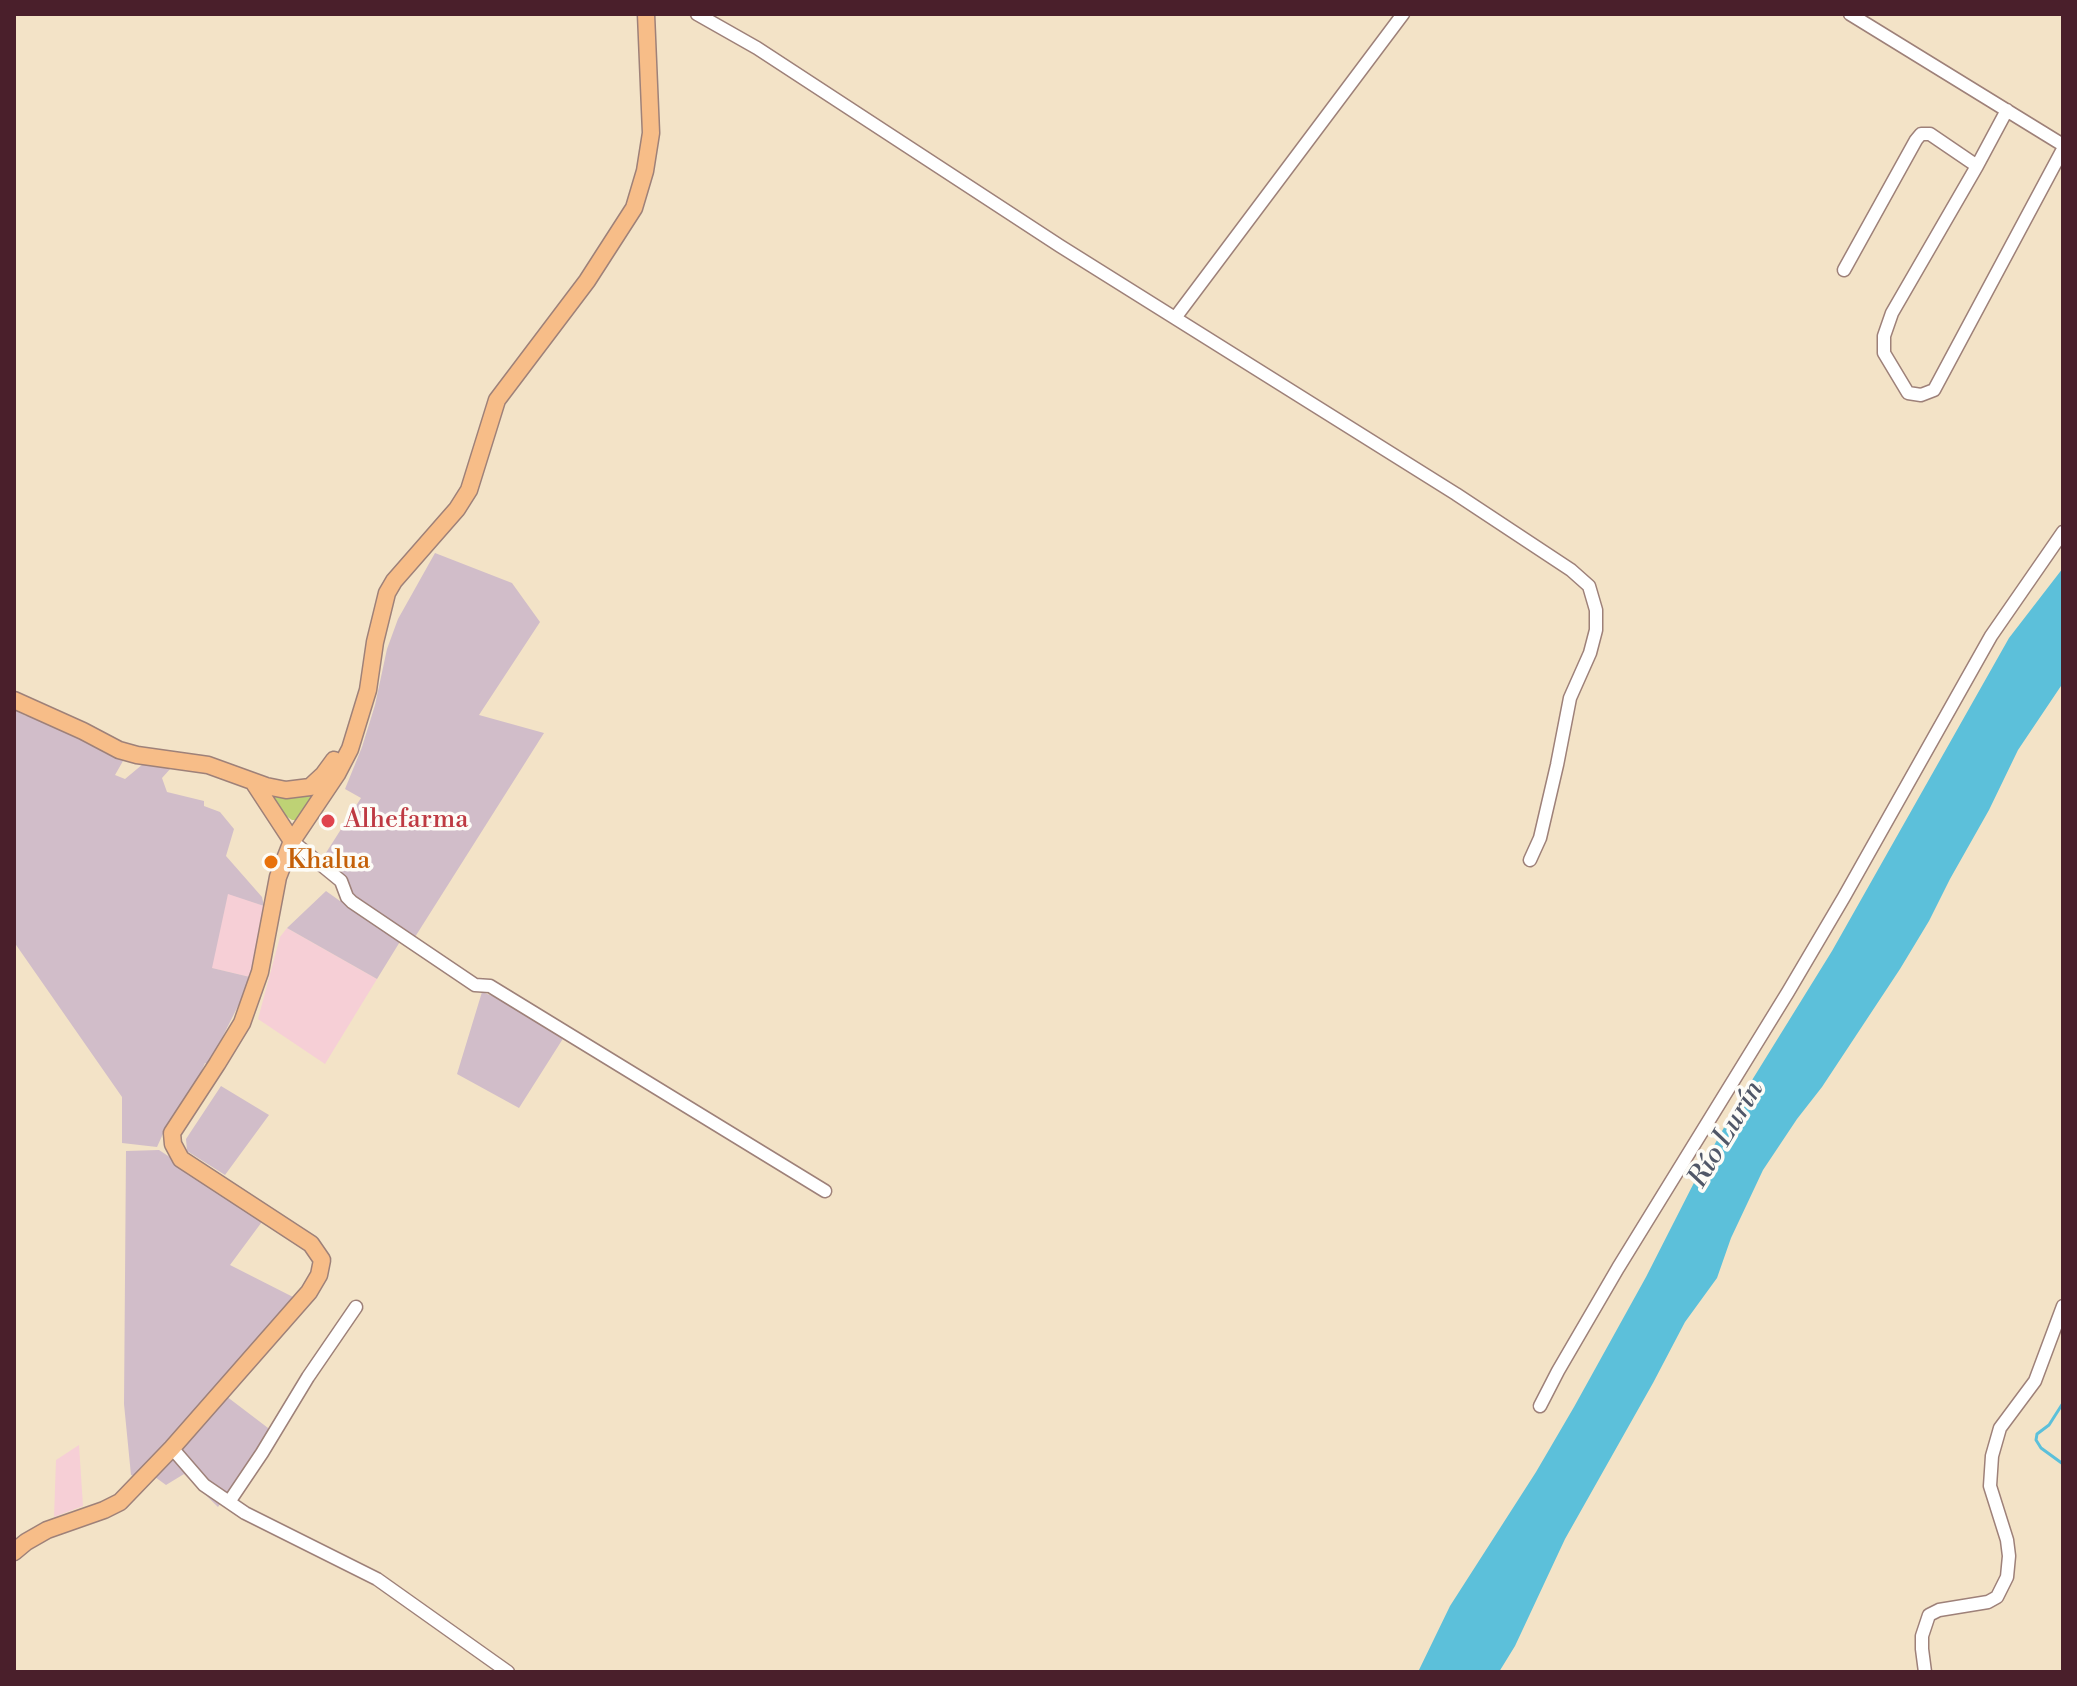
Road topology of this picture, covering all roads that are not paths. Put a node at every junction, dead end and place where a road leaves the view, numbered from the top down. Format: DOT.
graph roads {
  1 [pos="646,14"];
  2 [pos="697,14"];
  3 [pos="1403,14"];
  4 [pos="1850,14"];
  5 [pos="2007,110"];
  6 [pos="2063,147"];
  7 [pos="1977,166"];
  8 [pos="1844,270"];
  9 [pos="1175,318"];
  10 [pos="2063,532"];
  11 [pos="14,700"];
  12 [pos="360,718"];
  13 [pos="254,783"];
  14 [pos="292,841"];
  15 [pos="1530,860"];
  16 [pos="825,1191"];
  17 [pos="2063,1306"];
  18 [pos="356,1307"];
  19 [pos="1540,1406"];
  20 [pos="172,1448"];
  21 [pos="229,1502"];
  22 [pos="14,1552"];
  23 [pos="508,1672"];
  24 [pos="1925,1672"];
  1 -- 12 [label="main road"];
  2 -- 9 [label="street"];
  3 -- 9 [label="street"];
  4 -- 5 [label="street"];
  5 -- 6 [label="street"];
  5 -- 7 [label="street"];
  6 -- 7 [label="street"];
  7 -- 8 [label="street"];
  9 -- 15 [label="street"];
  10 -- 19 [label="street"];
  11 -- 13 [label="main road"];
  12 -- 13 [label="main road"];
  12 -- 14 [label="main road"];
  13 -- 14 [label="main road"];
  14 -- 16 [label="street"];
  14 -- 20 [label="main road"];
  17 -- 24 [label="street"];
  18 -- 21 [label="street"];
  20 -- 21 [label="street"];
  20 -- 22 [label="main road"];
  21 -- 23 [label="street"];
}
